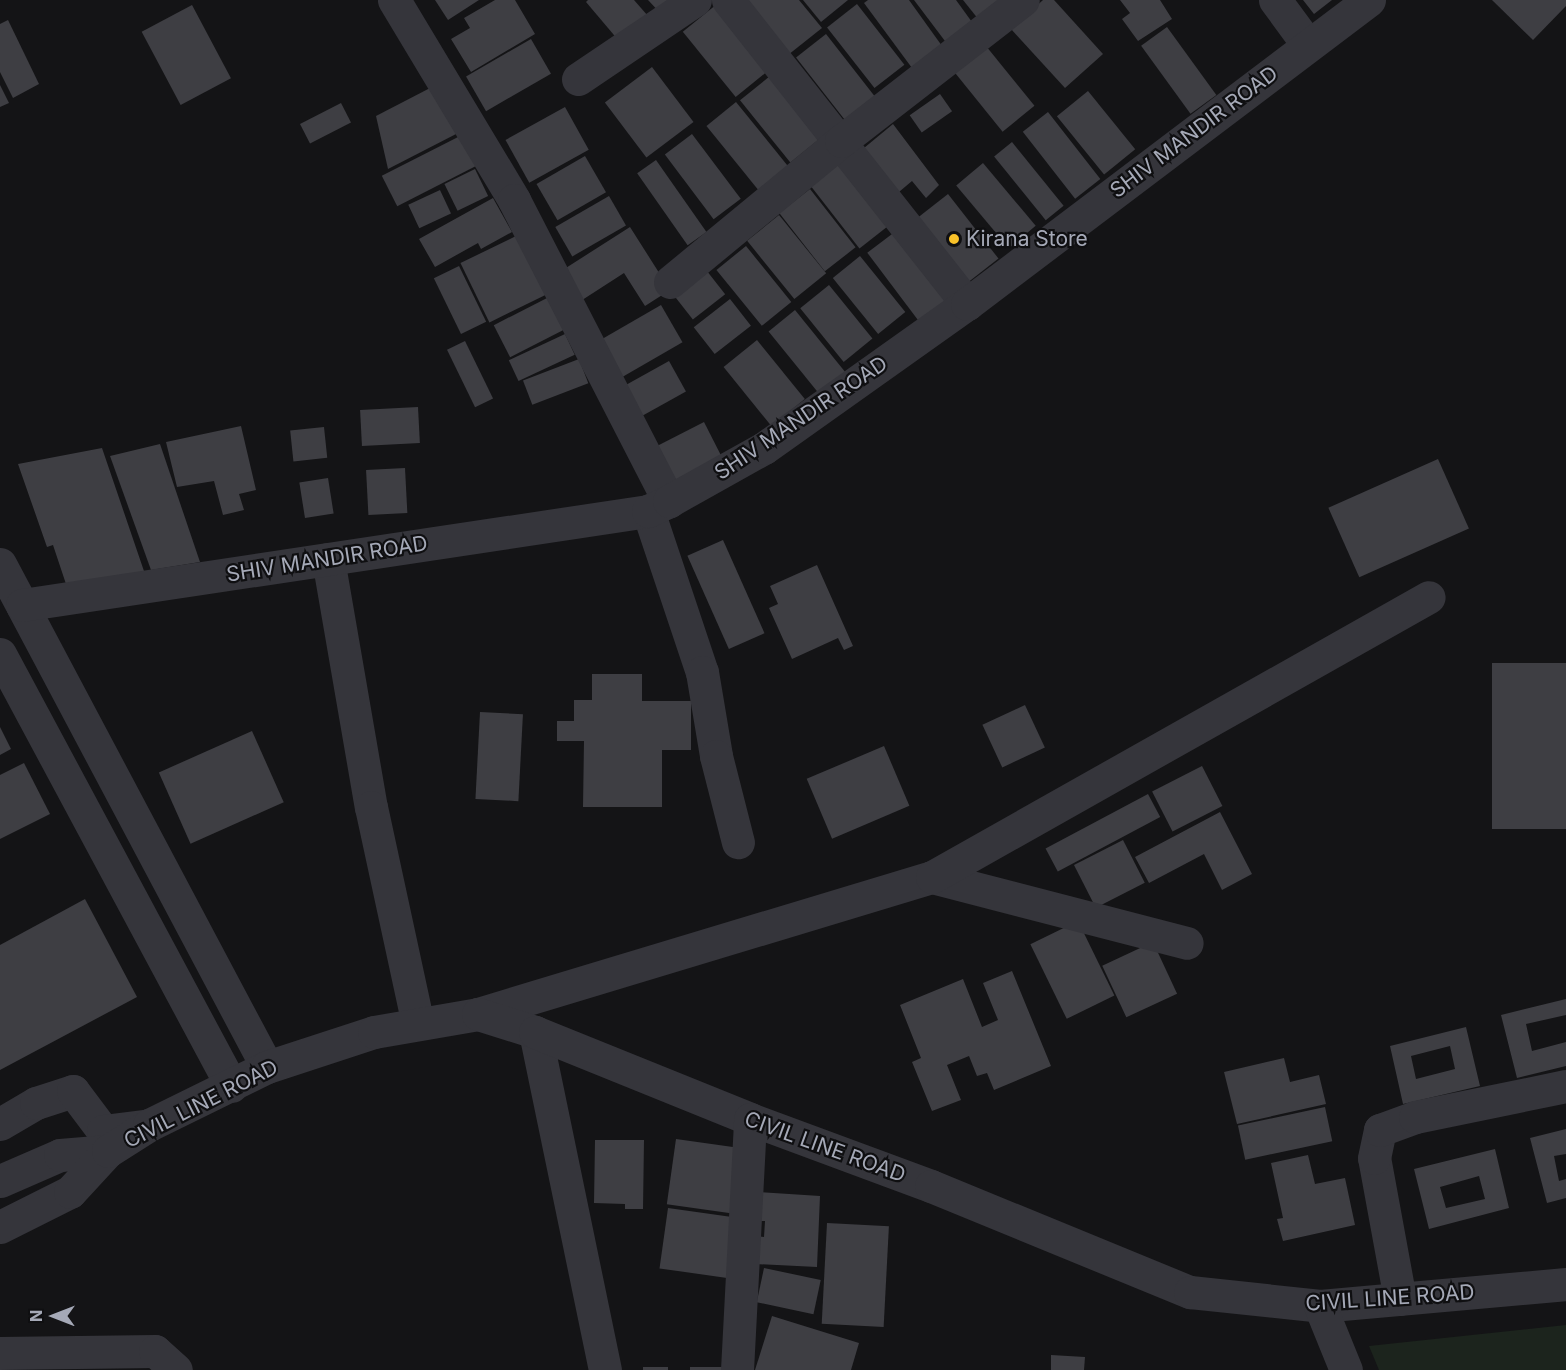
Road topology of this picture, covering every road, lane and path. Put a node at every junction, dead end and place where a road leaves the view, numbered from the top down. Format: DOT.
graph roads {
  1 [pos="394,0"];
  2 [pos="695,0"];
  3 [pos="728,0"];
  4 [pos="1023,0"];
  5 [pos="1275,0"];
  6 [pos="1368,0"];
  7 [pos="1308,45"];
  8 [pos="578,79"];
  9 [pos="841,141"];
  10 [pos="670,282"];
  11 [pos="967,304"];
  12 [pos="658,506"];
  13 [pos="328,559"];
  14 [pos="0,564"];
  15 [pos="1429,597"];
  16 [pos="22,605"];
  17 [pos="0,654"];
  18 [pos="80,720"];
  19 [pos="46,740"];
  20 [pos="738,842"];
  21 [pos="932,877"];
  22 [pos="1187,943"];
  23 [pos="478,1014"];
  24 [pos="418,1024"];
  25 [pos="535,1032"];
  26 [pos="267,1067"];
  27 [pos="232,1086"];
  28 [pos="1566,1086"];
  29 [pos="750,1119"];
  30 [pos="0,1124"];
  31 [pos="149,1125"];
  32 [pos="108,1151"];
  33 [pos="0,1181"];
  34 [pos="0,1227"];
  35 [pos="1566,1284"];
  36 [pos="1400,1299"];
  37 [pos="1320,1306"];
  38 [pos="0,1353"];
  39 [pos="176,1370"];
  40 [pos="605,1370"];
  41 [pos="737,1370"];
  42 [pos="1346,1370"];
  1 -- 12 [label="street"];
  2 -- 8 [label="street"];
  3 -- 9 [label="street"];
  4 -- 9 [label="street"];
  5 -- 7 [label="street"];
  6 -- 7 [label="street, SHIV MANDIR ROAD"];
  7 -- 11 [label="street, SHIV MANDIR ROAD"];
  9 -- 10 [label="street"];
  9 -- 11 [label="street"];
  11 -- 12 [label="street, SHIV MANDIR ROAD"];
  12 -- 13 [label="street, SHIV MANDIR ROAD"];
  12 -- 20 [label="street"];
  13 -- 16 [label="street, SHIV MANDIR ROAD"];
  13 -- 24 [label="street"];
  14 -- 16 [label="street"];
  15 -- 21 [label="street"];
  16 -- 18 [label="street"];
  17 -- 19 [label="street"];
  18 -- 19 [label="street"];
  18 -- 26 [label="street"];
  19 -- 27 [label="street"];
  21 -- 22 [label="street"];
  21 -- 23 [label="street"];
  23 -- 24 [label="street, CIVIL LINE ROAD"];
  23 -- 25 [label="street, CIVIL LINE ROAD"];
  24 -- 26 [label="street, CIVIL LINE ROAD"];
  25 -- 29 [label="street, CIVIL LINE ROAD"];
  25 -- 40 [label="street"];
  26 -- 27 [label="street, CIVIL LINE ROAD"];
  27 -- 31 [label="street, CIVIL LINE ROAD"];
  28 -- 36 [label="street"];
  29 -- 37 [label="street, CIVIL LINE ROAD"];
  29 -- 41 [label="street"];
  30 -- 31 [label="street"];
  31 -- 32 [label="street, CIVIL LINE ROAD"];
  32 -- 33 [label="street"];
  32 -- 34 [label="street"];
  35 -- 36 [label="street, CIVIL LINE ROAD"];
  36 -- 37 [label="street, CIVIL LINE ROAD"];
  37 -- 42 [label="street"];
  38 -- 39 [label="street"];
}
